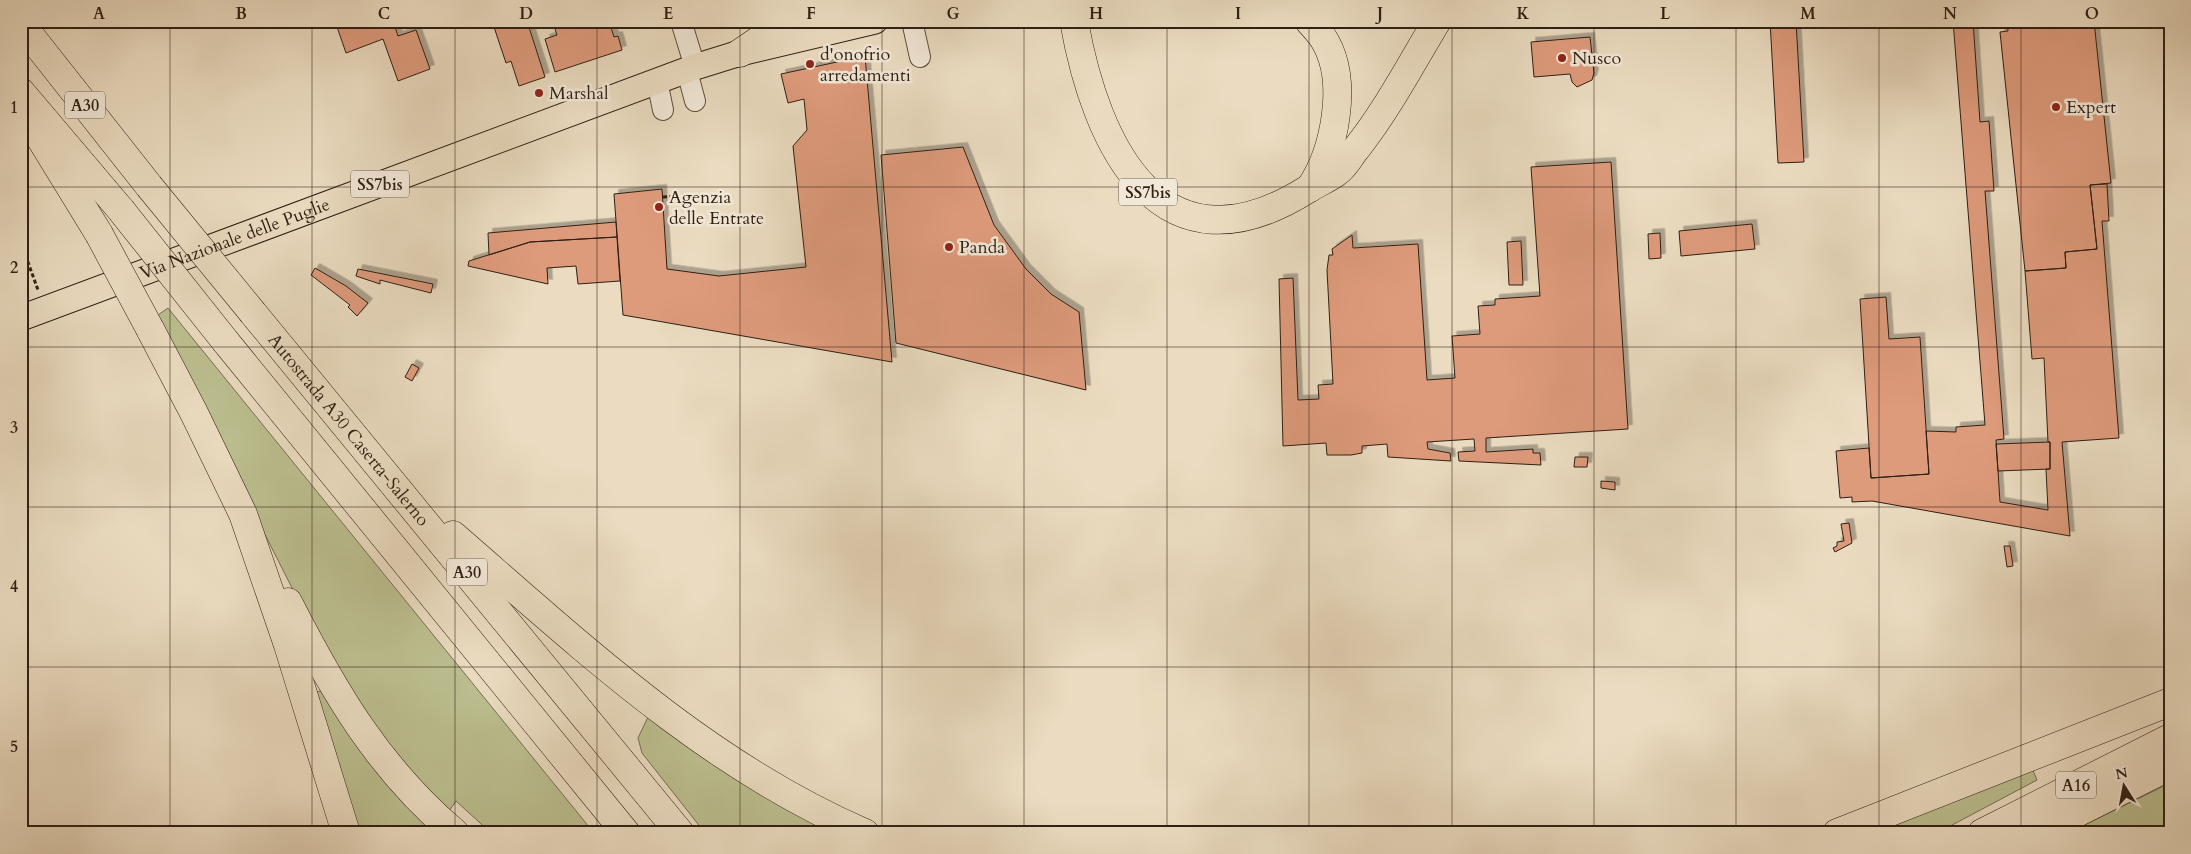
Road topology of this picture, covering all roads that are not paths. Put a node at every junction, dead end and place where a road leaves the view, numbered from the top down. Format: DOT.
graph roads {
  1 [pos="681,21"];
  2 [pos="787,21"];
  3 [pos="875,21"];
  4 [pos="912,21"];
  5 [pos="1309,21"];
  6 [pos="1437,21"];
  7 [pos="21,24"];
  8 [pos="1075,28"];
  9 [pos="740,53"];
  10 [pos="920,57"];
  11 [pos="691,69"];
  12 [pos="657,82"];
  13 [pos="21,92"];
  14 [pos="695,101"];
  15 [pos="21,108"];
  16 [pos="663,110"];
  17 [pos="1310,188"];
  18 [pos="21,318"];
  19 [pos="395,484"];
  20 [pos="243,514"];
  21 [pos="2170,702"];
  22 [pos="2170,738"];
  23 [pos="2170,766"];
  24 [pos="346,833"];
  25 [pos="455,833"];
  26 [pos="626,833"];
  27 [pos="680,833"];
  28 [pos="865,833"];
  29 [pos="1837,833"];
  30 [pos="1982,833"];
  31 [pos="2037,833"];
  1 -- 11 [label="lane"];
  2 -- 9 [label="highway, SS7bis"];
  3 -- 9 [label="main road, Via Nazionale delle Puglie / SS7bis"];
  4 -- 10 [label="lane"];
  5 -- 17 [label="highway"];
  6 -- 17 [label="highway, SS7bis"];
  7 -- 19 [label="highway, Autostrada A30 Caserta-Salerno / A30, bridge"];
  8 -- 17 [label="highway, SS7bis"];
  9 -- 11 [label="main road, Via Nazionale delle Puglie / SS7bis"];
  11 -- 12 [label="main road, Via Nazionale delle Puglie / SS7bis"];
  11 -- 14 [label="lane"];
  12 -- 16 [label="lane"];
  12 -- 18 [label="main road, Via Nazionale delle Puglie / SS7bis"];
  13 -- 26 [label="highway, A30, bridge"];
  15 -- 20 [label="highway, bridge"];
  19 -- 27 [label="highway, Autostrada A30 Caserta-Salerno / A30"];
  19 -- 28 [label="highway"];
  20 -- 24 [label="highway"];
  20 -- 25 [label="highway"];
  21 -- 29 [label="highway"];
  22 -- 30 [label="highway, A16"];
  23 -- 31 [label="highway, A16"];
}
